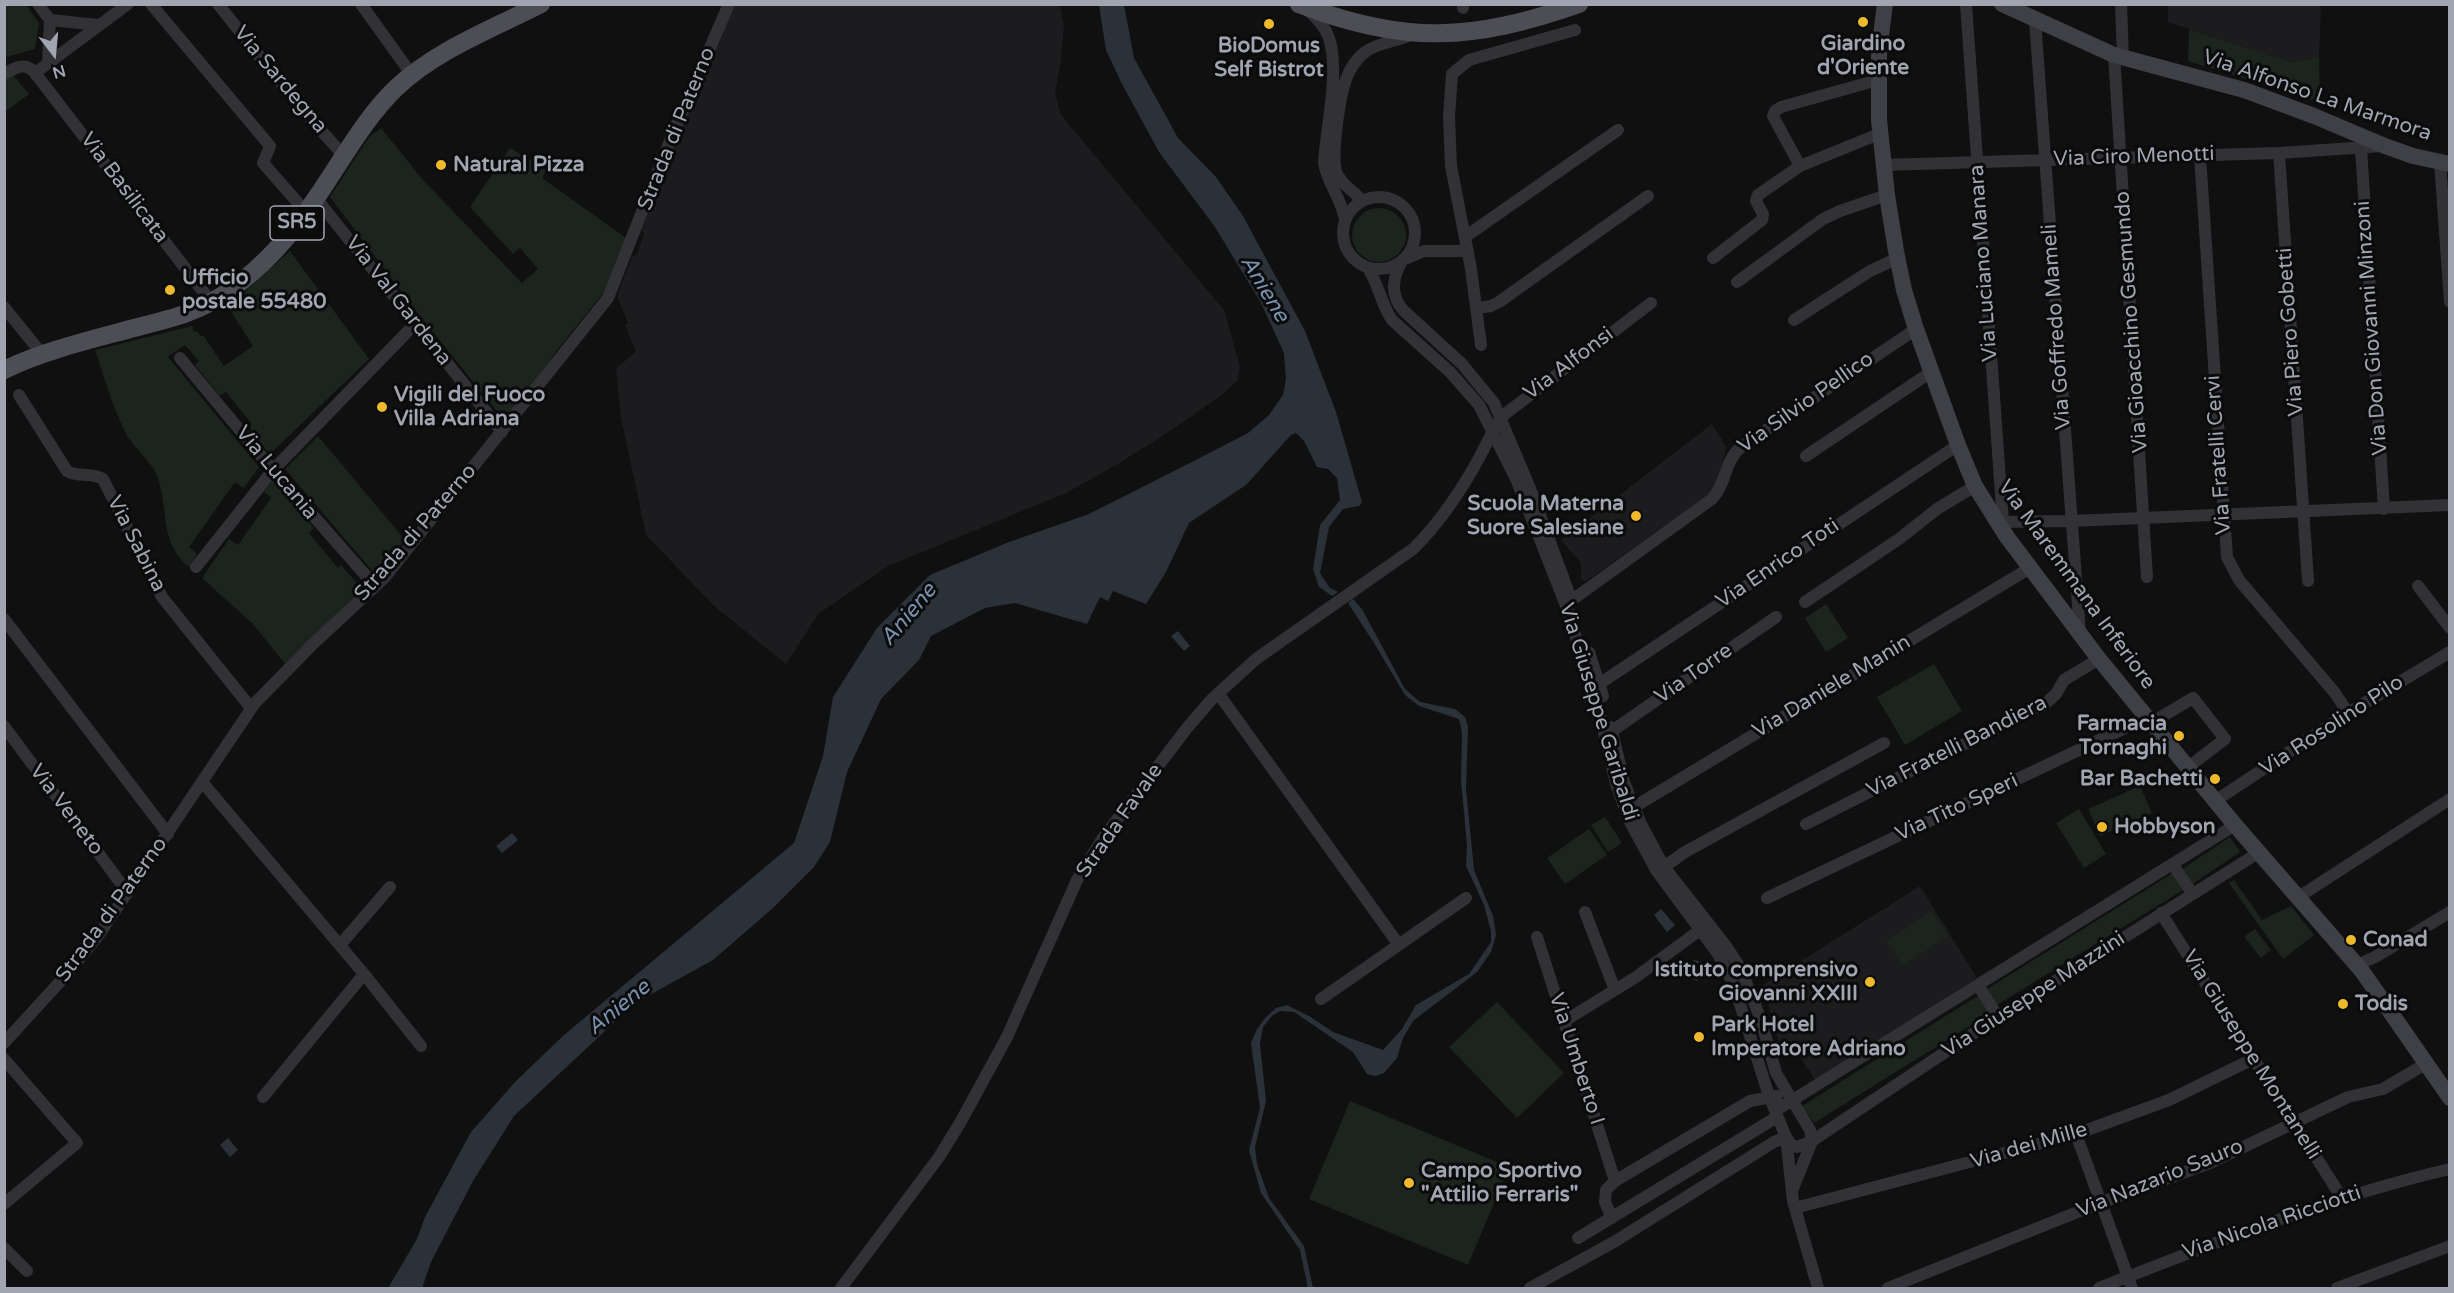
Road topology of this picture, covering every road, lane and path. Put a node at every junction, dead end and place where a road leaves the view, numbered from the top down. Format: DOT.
graph roads {
  1 [pos="38,4"];
  2 [pos="128,4"];
  3 [pos="151,4"];
  4 [pos="218,4"];
  5 [pos="362,4"];
  6 [pos="541,4"];
  7 [pos="729,4"];
  8 [pos="1579,4"];
  9 [pos="1885,4"];
  10 [pos="1966,4"];
  11 [pos="2002,4"];
  12 [pos="2121,4"];
  13 [pos="1301,5"];
  14 [pos="50,20"];
  15 [pos="2035,20"];
  16 [pos="99,25"];
  17 [pos="1575,30"];
  18 [pos="1413,33"];
  19 [pos="2118,56"];
  20 [pos="48,63"];
  21 [pos="35,73"];
  22 [pos="4,74"];
  23 [pos="412,75"];
  24 [pos="1878,80"];
  25 [pos="1618,130"];
  26 [pos="1880,134"];
  27 [pos="2385,146"];
  28 [pos="2361,148"];
  29 [pos="2279,153"];
  30 [pos="343,155"];
  31 [pos="2200,156"];
  32 [pos="2121,158"];
  33 [pos="2045,160"];
  34 [pos="1977,162"];
  35 [pos="2445,163"];
  36 [pos="1883,165"];
  37 [pos="1800,166"];
  38 [pos="1887,195"];
  39 [pos="1647,196"];
  40 [pos="1362,201"];
  41 [pos="311,205"];
  42 [pos="1346,220"];
  43 [pos="1416,235"];
  44 [pos="1465,237"];
  45 [pos="1429,251"];
  46 [pos="1468,251"];
  47 [pos="1713,258"];
  48 [pos="1898,258"];
  49 [pos="1404,260"];
  50 [pos="1368,268"];
  51 [pos="1737,282"];
  52 [pos="2450,302"];
  53 [pos="212,303"];
  54 [pos="1651,303"];
  55 [pos="4,307"];
  56 [pos="1478,308"];
  57 [pos="1794,320"];
  58 [pos="415,324"];
  59 [pos="1916,329"];
  60 [pos="1481,345"];
  61 [pos="42,354"];
  62 [pos="180,358"];
  63 [pos="4,370"];
  64 [pos="1931,372"];
  65 [pos="20,395"];
  66 [pos="1502,418"];
  67 [pos="1492,430"];
  68 [pos="502,432"];
  69 [pos="1958,445"];
  70 [pos="1806,456"];
  71 [pos="273,470"];
  72 [pos="1976,486"];
  73 [pos="2450,506"];
  74 [pos="2384,508"];
  75 [pos="2304,511"];
  76 [pos="2223,514"];
  77 [pos="2145,518"];
  78 [pos="2071,521"];
  79 [pos="2000,522"];
  80 [pos="196,567"];
  81 [pos="2030,568"];
  82 [pos="2148,577"];
  83 [pos="2308,581"];
  84 [pos="375,586"];
  85 [pos="2418,586"];
  86 [pos="1572,600"];
  87 [pos="1805,603"];
  88 [pos="1776,617"];
  89 [pos="4,619"];
  90 [pos="2450,628"];
  91 [pos="2080,633"];
  92 [pos="2450,652"];
  93 [pos="2100,659"];
  94 [pos="1599,684"];
  95 [pos="1218,693"];
  96 [pos="251,708"];
  97 [pos="2348,713"];
  98 [pos="2148,721"];
  99 [pos="4,726"];
  100 [pos="1612,731"];
  101 [pos="1884,743"];
  102 [pos="2187,768"];
  103 [pos="203,783"];
  104 [pos="2450,799"];
  105 [pos="2215,801"];
  106 [pos="1634,807"];
  107 [pos="1806,824"];
  108 [pos="2235,825"];
  109 [pos="168,834"];
  110 [pos="2258,853"];
  111 [pos="2173,865"];
  112 [pos="1664,867"];
  113 [pos="390,887"];
  114 [pos="128,893"];
  115 [pos="2192,893"];
  116 [pos="1466,898"];
  117 [pos="1767,898"];
  118 [pos="2297,898"];
  119 [pos="1585,912"];
  120 [pos="2450,912"];
  121 [pos="2161,913"];
  122 [pos="1700,930"];
  123 [pos="1537,937"];
  124 [pos="340,945"];
  125 [pos="1399,945"];
  126 [pos="2356,965"];
  127 [pos="364,974"];
  128 [pos="1978,985"];
  129 [pos="1615,990"];
  130 [pos="1321,999"];
  131 [pos="1998,1017"];
  132 [pos="1563,1022"];
  133 [pos="4,1043"];
  134 [pos="421,1046"];
  135 [pos="4,1059"];
  136 [pos="2253,1059"];
  137 [pos="2427,1063"];
  138 [pos="1769,1096"];
  139 [pos="263,1097"];
  140 [pos="1790,1098"];
  141 [pos="2450,1098"];
  142 [pos="1776,1114"];
  143 [pos="2293,1122"];
  144 [pos="2076,1134"];
  145 [pos="1786,1137"];
  146 [pos="1812,1141"];
  147 [pos="2450,1169"];
  148 [pos="1616,1181"];
  149 [pos="1792,1192"];
  150 [pos="2342,1198"];
  151 [pos="4,1203"];
  152 [pos="2100,1203"];
  153 [pos="1795,1208"];
  154 [pos="1612,1218"];
  155 [pos="1578,1238"];
  156 [pos="2450,1246"];
  157 [pos="4,1248"];
  158 [pos="27,1271"];
  159 [pos="2130,1283"];
  160 [pos="841,1288"];
  161 [pos="1530,1288"];
  162 [pos="1818,1288"];
  163 [pos="1888,1288"];
  164 [pos="2099,1288"];
  165 [pos="2337,1288"];
  1 -- 14 [label="street"];
  2 -- 16 [label="street"];
  3 -- 41 [label="street, Via Val Gardena"];
  4 -- 30 [label="street, Via Sardegna"];
  5 -- 23 [label="street"];
  6 -- 23 [label="main road, SR5"];
  7 -- 68 [label="street, Strada di Paterno"];
  8 -- 18 [label="main road"];
  9 -- 24 [label="main road, Via Maremmana Inferiore"];
  10 -- 34 [label="street, Via Luciano Manara"];
  11 -- 15 [label="main road, Via Alfonso La Marmora"];
  12 -- 19 [label="street, Via Gioacchino Gesmundo"];
  13 -- 18 [label="main road"];
  13 -- 42 [label="street"];
  14 -- 16 [label="street"];
  14 -- 20 [label="street"];
  15 -- 19 [label="main road, Via Alfonso La Marmora"];
  15 -- 33 [label="street, Via Goffredo Mameli"];
  16 -- 20 [label="street"];
  17 -- 44 [label="street"];
  18 -- 40 [label="street"];
  19 -- 27 [label="main road, Via Alfonso La Marmora"];
  19 -- 32 [label="street, Via Gioacchino Gesmundo"];
  20 -- 21 [label="street"];
  21 -- 22 [label="street"];
  21 -- 53 [label="street, Via Basilicata"];
  23 -- 30 [label="main road, SR5"];
  24 -- 26 [label="main road, Via Maremmana Inferiore"];
  24 -- 37 [label="street"];
  25 -- 44 [label="street"];
  26 -- 36 [label="main road, Via Maremmana Inferiore"];
  26 -- 37 [label="street"];
  27 -- 28 [label="street, Via Ciro Menotti"];
  27 -- 35 [label="main road, Via Alfonso La Marmora"];
  28 -- 29 [label="street, Via Ciro Menotti"];
  28 -- 74 [label="street, Via Don Giovanni Minzoni"];
  29 -- 31 [label="street, Via Ciro Menotti"];
  29 -- 75 [label="street, Via Piero Gobetti"];
  30 -- 41 [label="main road, SR5"];
  31 -- 32 [label="street, Via Ciro Menotti"];
  31 -- 76 [label="street, Via Fratelli Cervi"];
  32 -- 33 [label="street, Via Ciro Menotti"];
  32 -- 77 [label="street, Via Gioacchino Gesmundo"];
  33 -- 34 [label="street, Via Ciro Menotti"];
  33 -- 78 [label="street, Via Goffredo Mameli"];
  34 -- 36 [label="street, Via Ciro Menotti"];
  34 -- 79 [label="street, Via Luciano Manara"];
  35 -- 52 [label="street"];
  36 -- 38 [label="main road, Via Maremmana Inferiore"];
  37 -- 47 [label="street"];
  38 -- 48 [label="main road, Via Maremmana Inferiore"];
  38 -- 51 [label="street"];
  39 -- 56 [label="street"];
  40 -- 42 [label="street"];
  40 -- 43 [label="street"];
  41 -- 53 [label="main road, SR5"];
  41 -- 58 [label="street, Via Val Gardena"];
  42 -- 50 [label="street"];
  43 -- 45 [label="street"];
  43 -- 49 [label="street"];
  44 -- 46 [label="street"];
  45 -- 46 [label="street"];
  45 -- 49 [label="street"];
  46 -- 56 [label="street"];
  48 -- 57 [label="street"];
  48 -- 59 [label="main road, Via Maremmana Inferiore"];
  49 -- 50 [label="street"];
  49 -- 66 [label="street, Via Giuseppe Garibaldi"];
  50 -- 67 [label="street, Via Giuseppe Garibaldi"];
  53 -- 61 [label="main road, SR5"];
  54 -- 66 [label="street, Via Alfonsi"];
  55 -- 61 [label="street"];
  56 -- 60 [label="street"];
  58 -- 68 [label="street, Via Val Gardena"];
  58 -- 71 [label="street"];
  59 -- 64 [label="main road, Via Maremmana Inferiore"];
  59 -- 86 [label="street, Via Silvio Pellico"];
  61 -- 63 [label="main road, SR5"];
  62 -- 71 [label="street, Via Lucania"];
  64 -- 69 [label="main road, Via Maremmana Inferiore"];
  64 -- 70 [label="street"];
  65 -- 96 [label="street, Via Sabina"];
  66 -- 67 [label="street, Via Alfonsi"];
  66 -- 86 [label="street, Via Giuseppe Garibaldi"];
  67 -- 95 [label="street, Strada Favale"];
  67 -- 122 [label="street, Via Giuseppe Garibaldi"];
  68 -- 84 [label="street, Strada di Paterno"];
  69 -- 72 [label="main road, Via Maremmana Inferiore"];
  69 -- 94 [label="street, Via Enrico Toti"];
  71 -- 80 [label="street"];
  71 -- 84 [label="street, Via Lucania"];
  72 -- 79 [label="main road, Via Maremmana Inferiore"];
  72 -- 87 [label="street"];
  73 -- 74 [label="street"];
  74 -- 75 [label="street"];
  75 -- 76 [label="street"];
  75 -- 83 [label="street, Via Piero Gobetti"];
  76 -- 77 [label="street"];
  76 -- 97 [label="street, Via Fratelli Cervi"];
  77 -- 78 [label="street"];
  77 -- 82 [label="street, Via Gioacchino Gesmundo"];
  78 -- 79 [label="street"];
  78 -- 91 [label="street, Via Goffredo Mameli"];
  79 -- 81 [label="main road, Via Maremmana Inferiore"];
  81 -- 91 [label="main road, Via Maremmana Inferiore"];
  81 -- 106 [label="street, Via Daniele Manin"];
  84 -- 96 [label="street, Strada di Paterno"];
  85 -- 90 [label="street"];
  86 -- 94 [label="street, Via Giuseppe Garibaldi"];
  88 -- 100 [label="street, Via Torre"];
  89 -- 109 [label="street"];
  91 -- 93 [label="main road, Via Maremmana Inferiore"];
  92 -- 97 [label="street, Via Rosolino Pilo"];
  93 -- 98 [label="main road, Via Maremmana Inferiore"];
  93 -- 107 [label="street, Via Fratelli Bandiera"];
  94 -- 100 [label="street, Via Giuseppe Garibaldi"];
  95 -- 125 [label="street"];
  95 -- 160 [label="street, Strada Favale"];
  96 -- 103 [label="street, Strada di Paterno"];
  97 -- 105 [label="street, Via Rosolino Pilo"];
  98 -- 102 [label="main road, Via Maremmana Inferiore"];
  98 -- 102 [label="street, Via Tito Speri"];
  98 -- 117 [label="street, Via Tito Speri"];
  99 -- 114 [label="street, Via Veneto"];
  100 -- 106 [label="street, Via Giuseppe Garibaldi"];
  101 -- 112 [label="street"];
  102 -- 105 [label="main road, Via Maremmana Inferiore"];
  103 -- 109 [label="street, Strada di Paterno"];
  103 -- 124 [label="street"];
  104 -- 118 [label="street"];
  105 -- 108 [label="main road, Via Maremmana Inferiore"];
  106 -- 112 [label="street, Via Giuseppe Garibaldi"];
  108 -- 110 [label="main road, Via Maremmana Inferiore"];
  108 -- 111 [label="street, Via Giuseppe Mazzini"];
  109 -- 114 [label="street, Strada di Paterno"];
  110 -- 115 [label="street, Via Giuseppe Mazzini"];
  110 -- 118 [label="main road, Via Maremmana Inferiore"];
  111 -- 115 [label="street"];
  111 -- 128 [label="street, Via Giuseppe Mazzini"];
  112 -- 140 [label="street, Via Giuseppe Garibaldi"];
  113 -- 124 [label="street"];
  114 -- 133 [label="street, Strada di Paterno"];
  115 -- 121 [label="street, Via Giuseppe Mazzini"];
  116 -- 125 [label="street"];
  118 -- 126 [label="main road, Via Maremmana Inferiore"];
  119 -- 129 [label="street"];
  120 -- 126 [label="street"];
  121 -- 131 [label="street, Via Giuseppe Mazzini"];
  121 -- 136 [label="street, Via Giuseppe Montanelli"];
  122 -- 129 [label="street"];
  122 -- 138 [label="street, Via Giuseppe Garibaldi"];
  123 -- 132 [label="street, Via Umberto I"];
  124 -- 127 [label="street"];
  125 -- 130 [label="street"];
  126 -- 137 [label="main road, Via Maremmana Inferiore"];
  127 -- 134 [label="street"];
  127 -- 139 [label="street"];
  128 -- 131 [label="street"];
  128 -- 140 [label="street, Via Giuseppe Mazzini"];
  129 -- 132 [label="street"];
  131 -- 146 [label="street, Via Giuseppe Mazzini"];
  132 -- 148 [label="street, Via Umberto I"];
  135 -- 151 [label="street"];
  136 -- 143 [label="street, Via Giuseppe Montanelli"];
  136 -- 144 [label="street, Via dei Mille"];
  137 -- 141 [label="main road, Via Maremmana Inferiore"];
  137 -- 143 [label="street, Via Nazario Sauro"];
  138 -- 140 [label="street"];
  138 -- 142 [label="street, Via Giuseppe Garibaldi"];
  138 -- 148 [label="street"];
  140 -- 142 [label="street, Via Giuseppe Mazzini"];
  140 -- 146 [label="street"];
  142 -- 145 [label="street, Via Giuseppe Garibaldi"];
  142 -- 154 [label="street"];
  143 -- 150 [label="street, Via Giuseppe Montanelli"];
  143 -- 152 [label="street, Via Nazario Sauro"];
  144 -- 152 [label="street"];
  144 -- 153 [label="street, Via dei Mille"];
  145 -- 146 [label="street"];
  145 -- 149 [label="street, Via Giuseppe Garibaldi"];
  145 -- 161 [label="street"];
  146 -- 149 [label="street"];
  147 -- 150 [label="street, Via Nicola Ricciotti"];
  148 -- 154 [label="street"];
  149 -- 153 [label="street, Via Giuseppe Garibaldi"];
  150 -- 159 [label="street, Via Nicola Ricciotti"];
  152 -- 159 [label="street"];
  152 -- 163 [label="street, Via Nazario Sauro"];
  153 -- 162 [label="street, Via Giuseppe Garibaldi"];
  154 -- 155 [label="street"];
  156 -- 165 [label="street"];
  157 -- 158 [label="street"];
  159 -- 164 [label="street, Via Nicola Ricciotti"];
}
